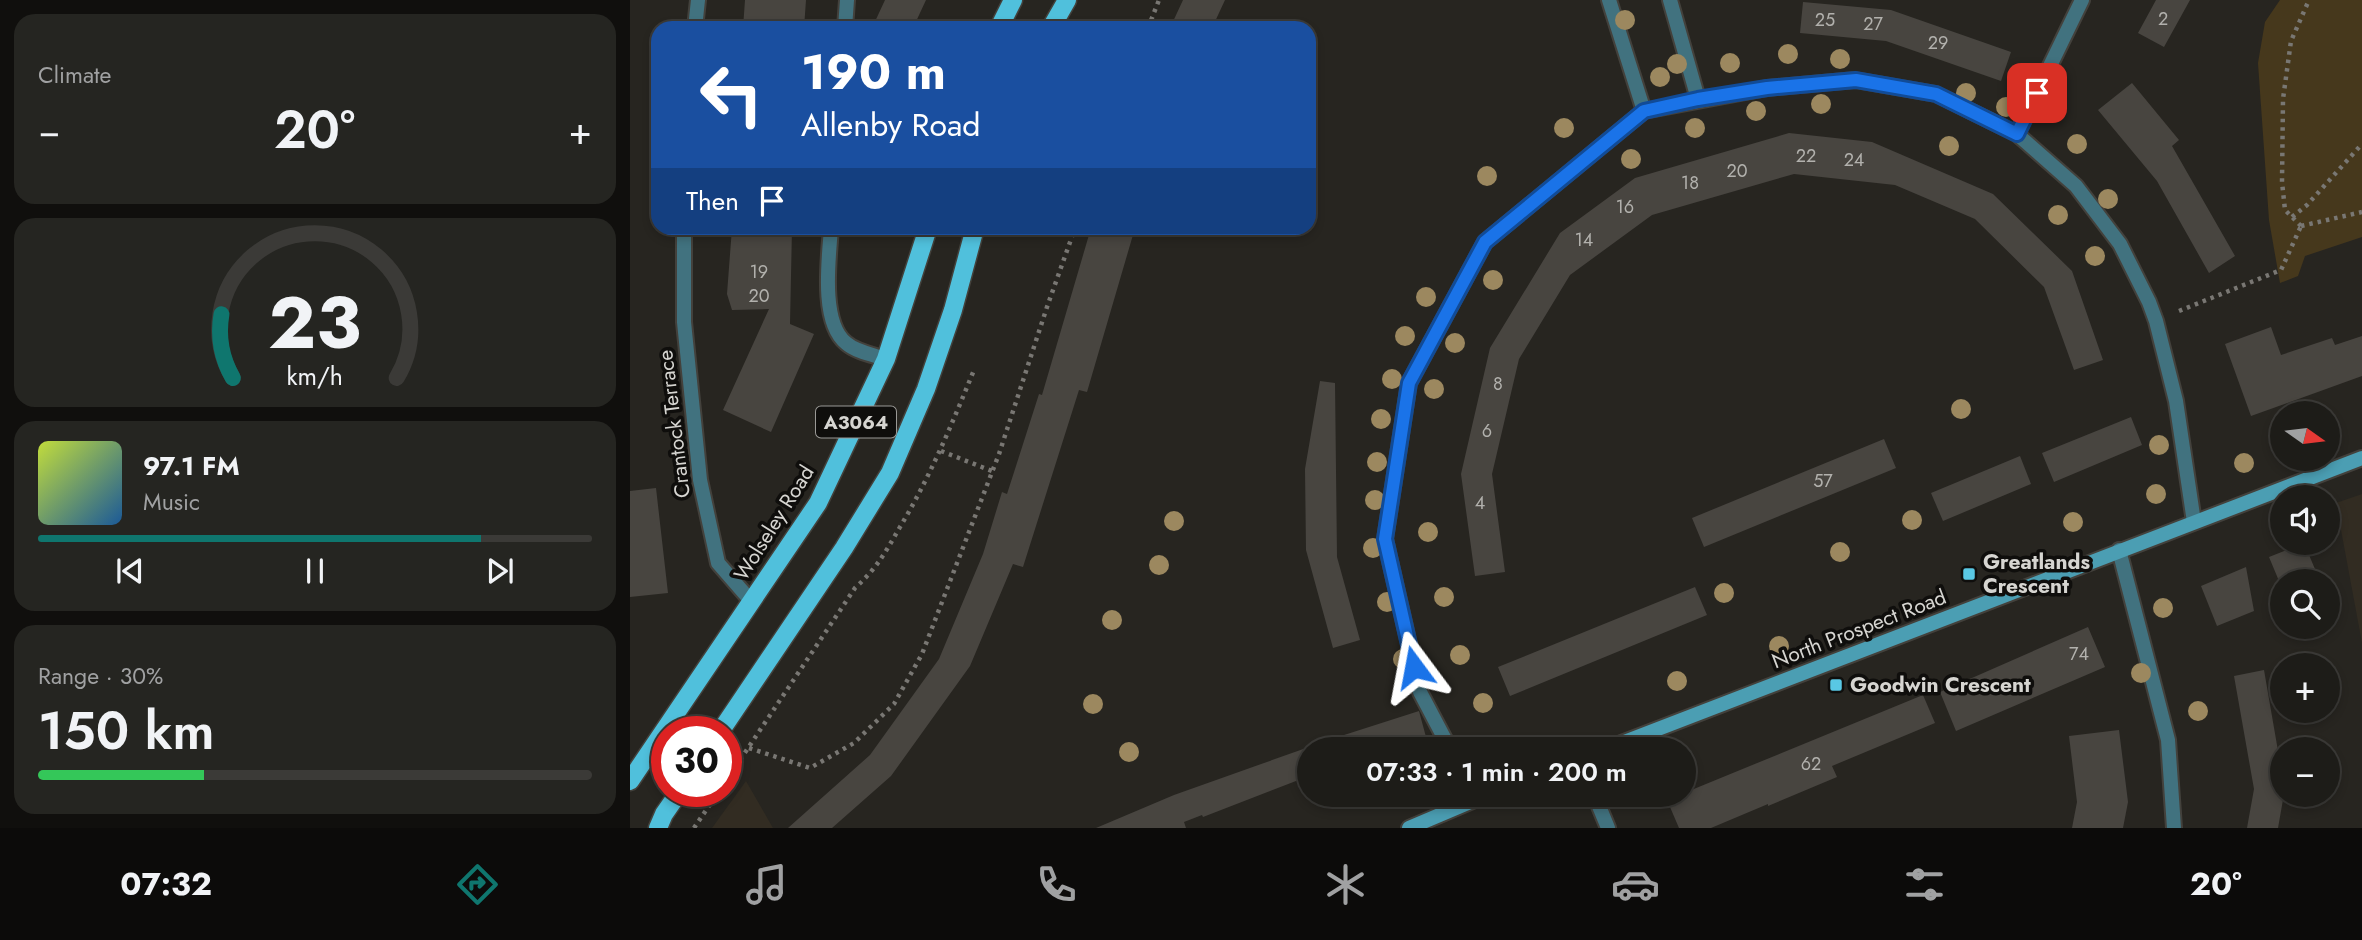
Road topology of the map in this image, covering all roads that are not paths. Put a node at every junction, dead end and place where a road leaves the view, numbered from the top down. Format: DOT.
graph roads {
  1 [pos="698,0"];
  2 [pos="847,0"];
  3 [pos="1013,0"];
  4 [pos="1067,0"];
  5 [pos="1609,0"];
  6 [pos="1670,0"];
  7 [pos="2082,0"];
  8 [pos="696,21"];
  9 [pos="846,21"];
  10 [pos="1002,21"];
  11 [pos="1055,21"];
  12 [pos="1698,99"];
  13 [pos="1644,111"];
  14 [pos="2017,134"];
  15 [pos="684,235"];
  16 [pos="831,235"];
  17 [pos="926,235"];
  18 [pos="973,235"];
  19 [pos="886,359"];
  20 [pos="2362,458"];
  21 [pos="2194,522"];
  22 [pos="2119,550"];
  23 [pos="751,601"];
  24 [pos="731,716"];
  25 [pos="1444,737"];
  26 [pos="1637,737"];
  27 [pos="630,781"];
  28 [pos="669,807"];
  29 [pos="1456,807"];
  30 [pos="1599,807"];
  31 [pos="658,828"];
  32 [pos="1409,828"];
  33 [pos="1608,828"];
  34 [pos="2174,828"];
  1 -- 8 [label="street"];
  2 -- 9 [label="street"];
  3 -- 10 [label="main road"];
  4 -- 11 [label="main road"];
  5 -- 13 [label="street"];
  6 -- 12 [label="street"];
  7 -- 14 [label="street"];
  12 -- 13 [label="street"];
  12 -- 14 [label="street"];
  13 -- 25 [label="street"];
  14 -- 21 [label="street"];
  15 -- 23 [label="street, Crantock Terrace"];
  16 -- 19 [label="street"];
  17 -- 19 [label="main road, Wolseley Road / A3064"];
  18 -- 24 [label="main road, A3064"];
  19 -- 23 [label="main road, Wolseley Road / A3064"];
  20 -- 21 [label="street, North Prospect Road"];
  21 -- 22 [label="street, North Prospect Road"];
  22 -- 26 [label="street, North Prospect Road"];
  22 -- 34 [label="street"];
  23 -- 27 [label="main road, Wolseley Road / A3064"];
  28 -- 31 [label="main road"];
  29 -- 32 [label="street"];
  30 -- 33 [label="street"];
}
